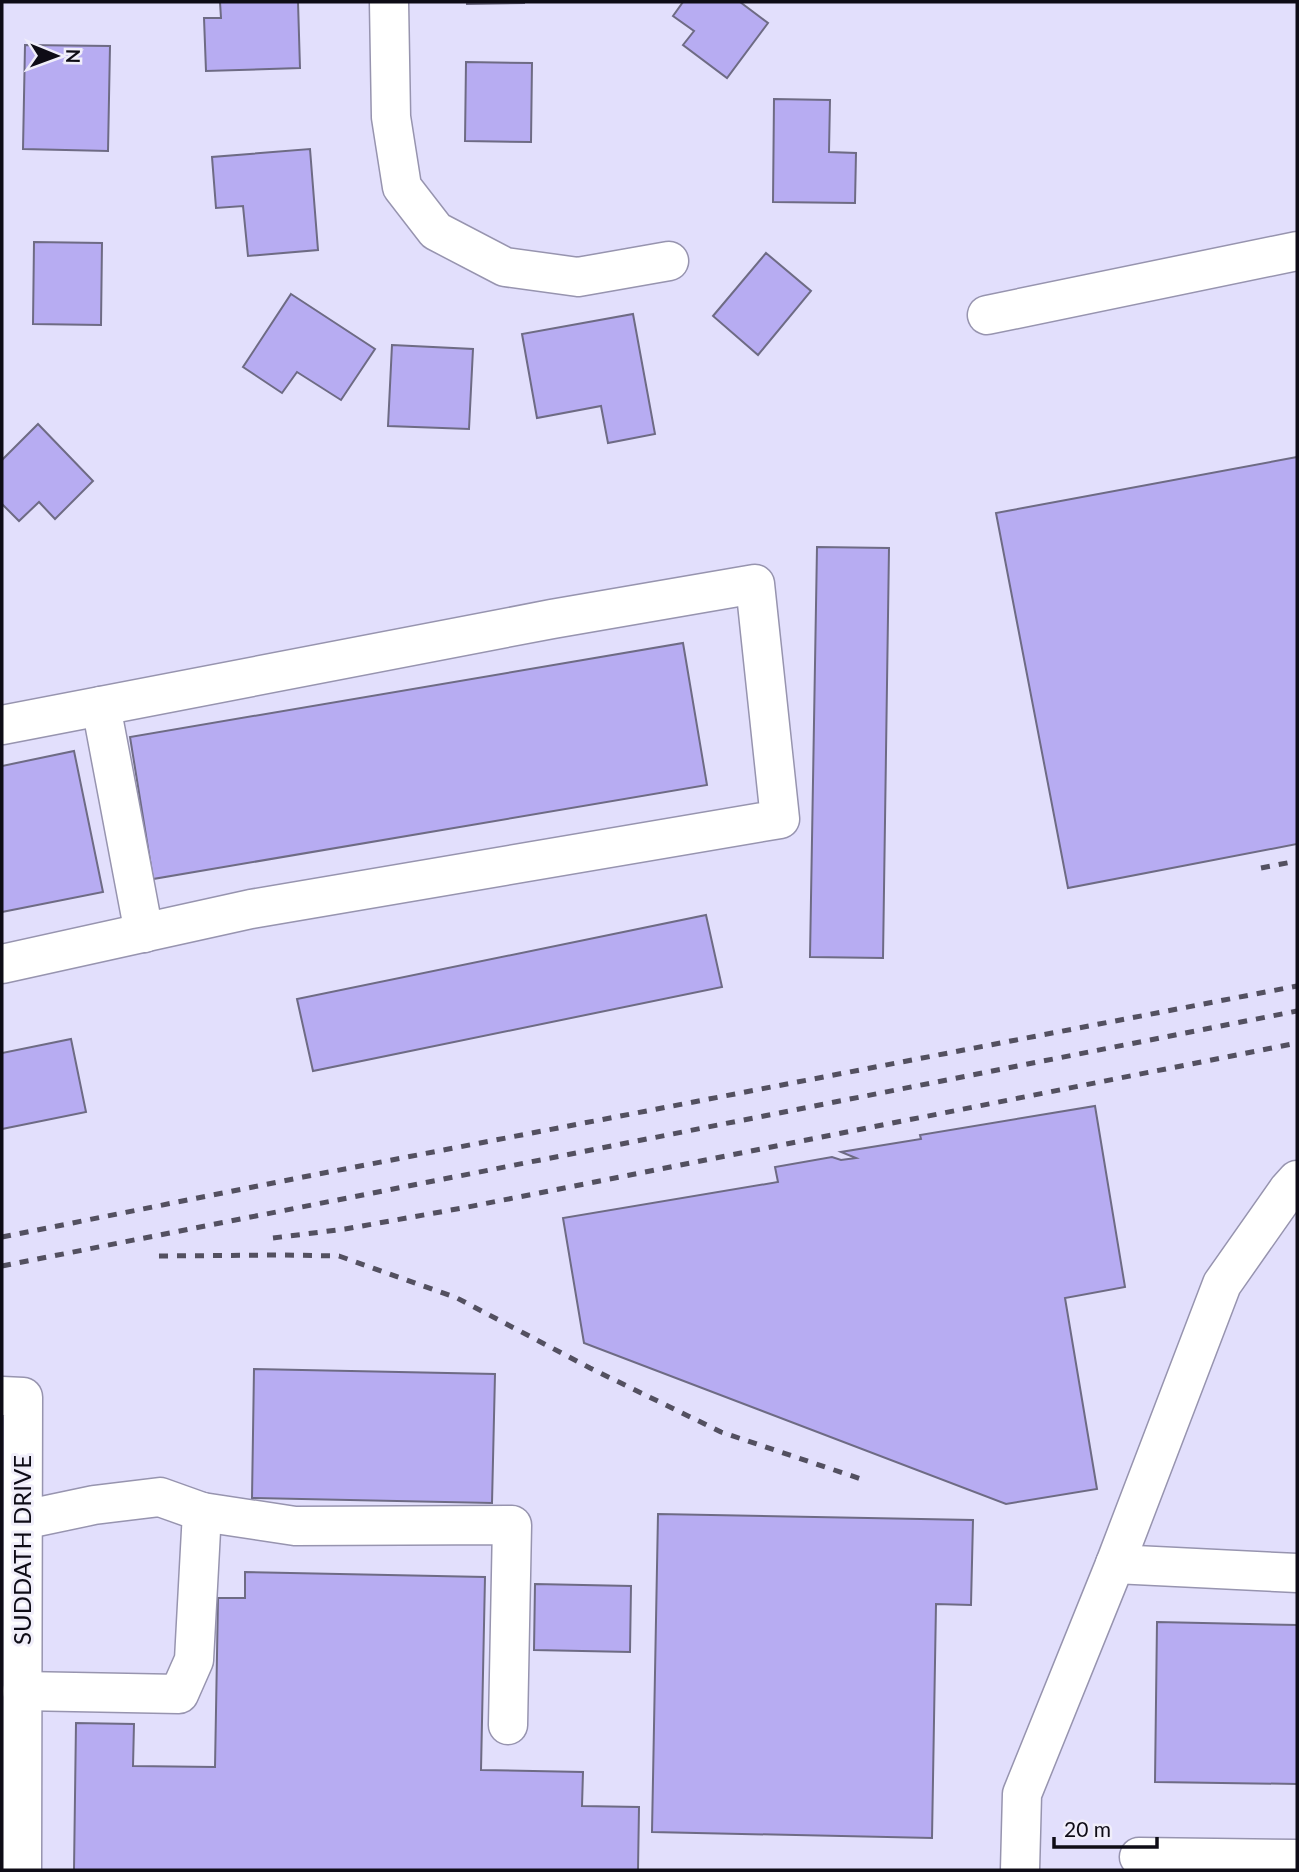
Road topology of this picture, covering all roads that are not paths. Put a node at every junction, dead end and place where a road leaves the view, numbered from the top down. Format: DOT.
graph roads {
  1 [pos="388,2"];
  2 [pos="1297,251"];
  3 [pos="669,261"];
  4 [pos="988,315"];
  5 [pos="102,706"];
  6 [pos="2,725"];
  7 [pos="144,933"];
  8 [pos="2,964"];
  9 [pos="1297,1180"];
  10 [pos="13,1397"];
  11 [pos="202,1512"];
  12 [pos="23,1520"];
  13 [pos="1115,1564"];
  14 [pos="1297,1573"];
  15 [pos="22,1691"];
  16 [pos="508,1726"];
  17 [pos="12,1802"];
  18 [pos="1139,1857"];
  19 [pos="1297,1859"];
  20 [pos="22,1870"];
  21 [pos="1020,1870"];
  1 -- 3 [label="street"];
  2 -- 4 [label="street"];
  5 -- 6 [label="street"];
  5 -- 7 [label="street"];
  5 -- 7 [label="street"];
  7 -- 8 [label="street"];
  9 -- 13 [label="street"];
  10 -- 12 [label="street, SUDDATH DRIVE"];
  11 -- 12 [label="street"];
  11 -- 15 [label="street"];
  11 -- 16 [label="street"];
  12 -- 15 [label="street, SUDDATH DRIVE"];
  13 -- 14 [label="street"];
  13 -- 21 [label="street"];
  15 -- 17 [label="street, SUDDATH DRIVE"];
  17 -- 20 [label="street, SUDDATH DRIVE"];
  18 -- 19 [label="street"];
}
